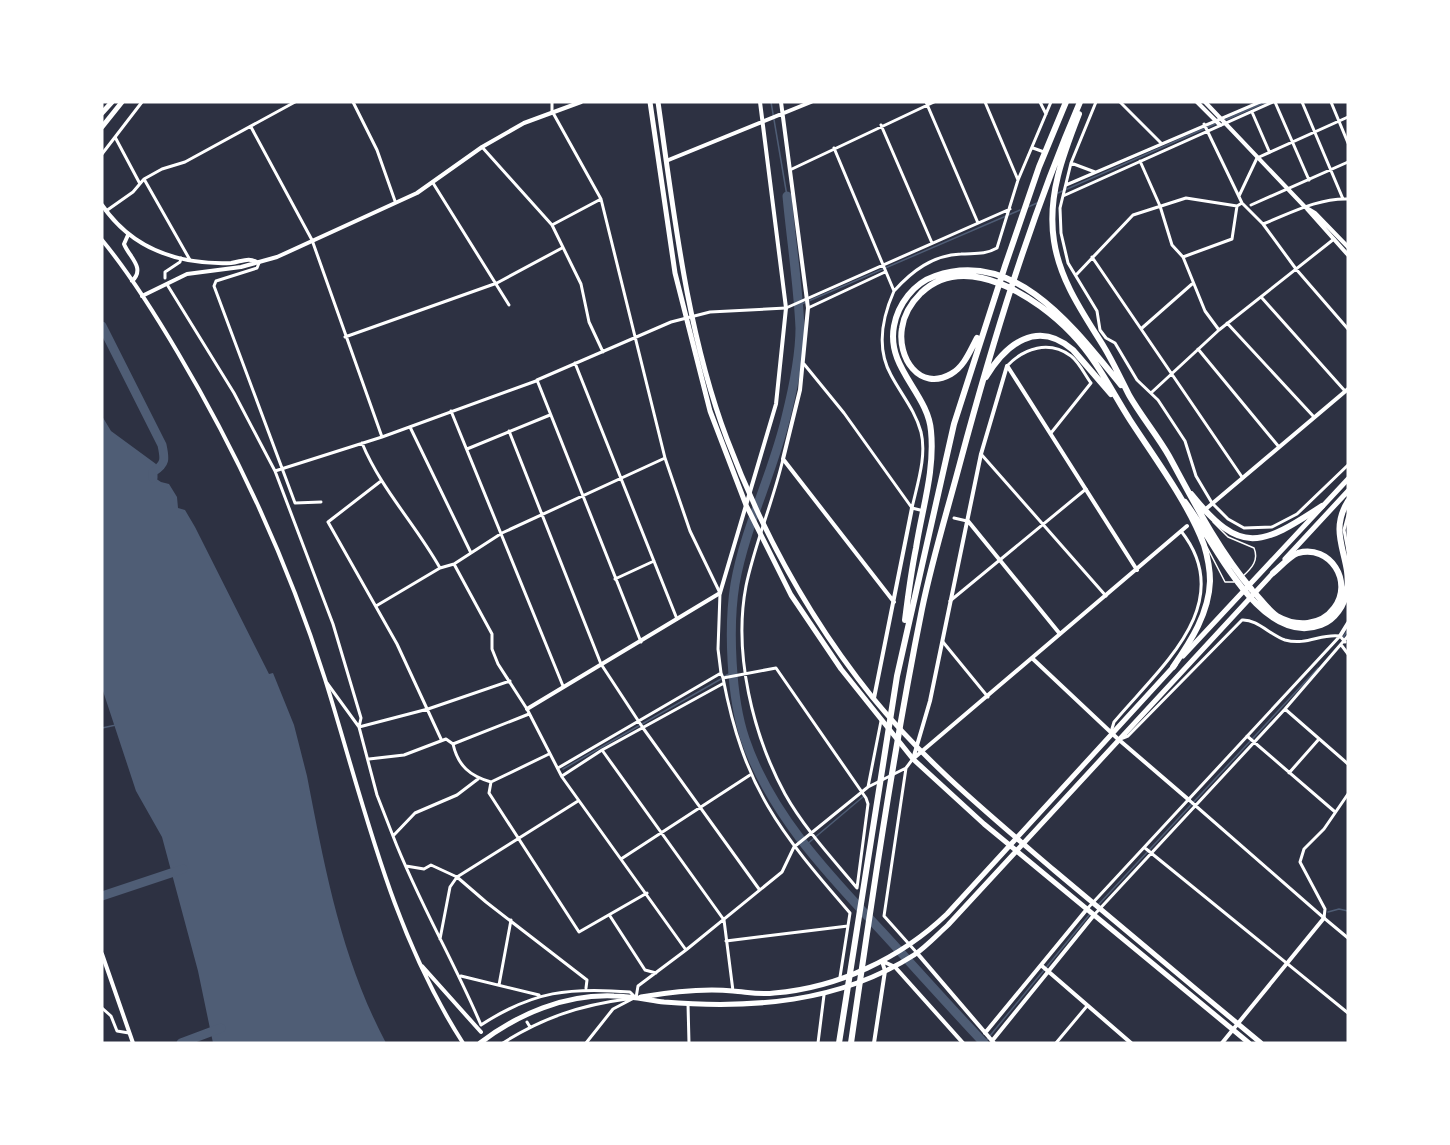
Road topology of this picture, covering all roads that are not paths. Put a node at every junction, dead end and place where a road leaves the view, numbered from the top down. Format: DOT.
graph roads {
  1 [pos="112,102"];
  2 [pos="123,102"];
  3 [pos="142,102"];
  4 [pos="295,102"];
  5 [pos="353,102"];
  6 [pos="552,102"];
  7 [pos="581,102"];
  8 [pos="650,102"];
  9 [pos="658,102"];
  10 [pos="760,102"];
  11 [pos="781,102"];
  12 [pos="811,102"];
  13 [pos="934,102"];
  14 [pos="985,102"];
  15 [pos="1040,102"];
  16 [pos="1052,102"];
  17 [pos="1066,102"];
  18 [pos="1082,102"];
  19 [pos="1096,102"];
  20 [pos="1120,102"];
  21 [pos="1197,102"];
  22 [pos="1205,102"];
  23 [pos="1259,102"];
  24 [pos="1274,102"];
  25 [pos="1302,102"];
  26 [pos="1330,102"];
  27 [pos="927,103"];
  28 [pos="1260,108"];
  29 [pos="552,111"];
  30 [pos="1252,111"];
  31 [pos="102,113"];
  32 [pos="784,114"];
  33 [pos="1046,114"];
  34 [pos="1220,117"];
  35 [pos="1348,117"];
  36 [pos="1214,120"];
  37 [pos="764,121"];
  38 [pos="1339,121"];
  39 [pos="1227,122"];
  40 [pos="1204,124"];
  41 [pos="881,125"];
  42 [pos="1220,125"];
  43 [pos="102,127"];
  44 [pos="251,127"];
  45 [pos="1207,130"];
  46 [pos="1315,132"];
  47 [pos="115,137"];
  48 [pos="1292,142"];
  49 [pos="1161,143"];
  50 [pos="1348,143"];
  51 [pos="482,147"];
  52 [pos="834,148"];
  53 [pos="1033,148"];
  54 [pos="1269,151"];
  55 [pos="1044,152"];
  56 [pos="102,154"];
  57 [pos="1257,158"];
  58 [pos="666,161"];
  59 [pos="1140,161"];
  60 [pos="1348,162"];
  61 [pos="1071,163"];
  62 [pos="792,169"];
  63 [pos="1331,170"];
  64 [pos="1097,172"];
  65 [pos="144,178"];
  66 [pos="1018,180"];
  67 [pos="1309,180"];
  68 [pos="139,182"];
  69 [pos="433,183"];
  70 [pos="1065,186"];
  71 [pos="1287,189"];
  72 [pos="1063,196"];
  73 [pos="1239,196"];
  74 [pos="601,199"];
  75 [pos="1343,199"];
  76 [pos="1348,199"];
  77 [pos="395,201"];
  78 [pos="1242,203"];
  79 [pos="102,205"];
  80 [pos="1251,205"];
  81 [pos="1160,206"];
  82 [pos="1237,206"];
  83 [pos="1305,207"];
  84 [pos="1010,209"];
  85 [pos="106,211"];
  86 [pos="978,223"];
  87 [pos="1263,224"];
  88 [pos="552,225"];
  89 [pos="128,235"];
  90 [pos="1338,236"];
  91 [pos="102,240"];
  92 [pos="312,240"];
  93 [pos="1333,240"];
  94 [pos="932,243"];
  95 [pos="1348,247"];
  96 [pos="562,248"];
  97 [pos="1348,255"];
  98 [pos="181,257"];
  99 [pos="1092,257"];
  100 [pos="1183,257"];
  101 [pos="190,260"];
  102 [pos="259,263"];
  103 [pos="882,265"];
  104 [pos="1296,269"];
  105 [pos="885,272"];
  106 [pos="984,276"];
  107 [pos="1076,276"];
  108 [pos="165,278"];
  109 [pos="132,281"];
  110 [pos="496,283"];
  111 [pos="1192,284"];
  112 [pos="168,286"];
  113 [pos="894,291"];
  114 [pos="1028,293"];
  115 [pos="142,296"];
  116 [pos="1262,297"];
  117 [pos="807,299"];
  118 [pos="508,305"];
  119 [pos="786,308"];
  120 [pos="808,308"];
  121 [pos="688,317"];
  122 [pos="1227,323"];
  123 [pos="985,325"];
  124 [pos="1142,328"];
  125 [pos="1348,329"];
  126 [pos="1219,330"];
  127 [pos="345,337"];
  128 [pos="636,339"];
  129 [pos="1198,349"];
  130 [pos="603,352"];
  131 [pos="575,363"];
  132 [pos="804,364"];
  133 [pos="1007,366"];
  134 [pos="1173,372"];
  135 [pos="537,381"];
  136 [pos="981,385"];
  137 [pos="1347,390"];
  138 [pos="1152,392"];
  139 [pos="1129,395"];
  140 [pos="1119,403"];
  141 [pos="451,411"];
  142 [pos="550,414"];
  143 [pos="1314,417"];
  144 [pos="410,427"];
  145 [pos="509,431"];
  146 [pos="1051,433"];
  147 [pos="382,437"];
  148 [pos="362,443"];
  149 [pos="1279,447"];
  150 [pos="467,449"];
  151 [pos="981,454"];
  152 [pos="665,458"];
  153 [pos="783,459"];
  154 [pos="1348,465"];
  155 [pos="283,468"];
  156 [pos="276,471"];
  157 [pos="1242,477"];
  158 [pos="623,479"];
  159 [pos="1348,479"];
  160 [pos="1180,480"];
  161 [pos="381,481"];
  162 [pos="1171,484"];
  163 [pos="1087,488"];
  164 [pos="1348,491"];
  165 [pos="750,492"];
  166 [pos="582,496"];
  167 [pos="1348,501"];
  168 [pos="321,502"];
  169 [pos="1212,503"];
  170 [pos="746,505"];
  171 [pos="1322,506"];
  172 [pos="912,508"];
  173 [pos="1207,508"];
  174 [pos="920,510"];
  175 [pos="541,515"];
  176 [pos="1348,515"];
  177 [pos="954,518"];
  178 [pos="1211,519"];
  179 [pos="968,521"];
  180 [pos="764,524"];
  181 [pos="1043,524"];
  182 [pos="1187,526"];
  183 [pos="1195,527"];
  184 [pos="1181,531"];
  185 [pos="502,533"];
  186 [pos="760,537"];
  187 [pos="1348,551"];
  188 [pos="471,553"];
  189 [pos="999,560"];
  190 [pos="654,561"];
  191 [pos="454,564"];
  192 [pos="440,568"];
  193 [pos="1137,570"];
  194 [pos="1234,573"];
  195 [pos="1273,573"];
  196 [pos="615,579"];
  197 [pos="720,594"];
  198 [pos="1106,596"];
  199 [pos="894,602"];
  200 [pos="949,603"];
  201 [pos="1262,605"];
  202 [pos="376,606"];
  203 [pos="678,619"];
  204 [pos="1348,623"];
  205 [pos="1060,634"];
  206 [pos="1340,636"];
  207 [pos="1348,636"];
  208 [pos="941,640"];
  209 [pos="641,642"];
  210 [pos="1343,644"];
  211 [pos="1348,654"];
  212 [pos="1033,659"];
  213 [pos="601,664"];
  214 [pos="1173,667"];
  215 [pos="746,672"];
  216 [pos="897,675"];
  217 [pos="723,678"];
  218 [pos="326,681"];
  219 [pos="510,681"];
  220 [pos="563,687"];
  221 [pos="988,697"];
  222 [pos="874,698"];
  223 [pos="428,709"];
  224 [pos="1285,709"];
  225 [pos="528,711"];
  226 [pos="881,720"];
  227 [pos="639,721"];
  228 [pos="358,728"];
  229 [pos="643,728"];
  230 [pos="1111,732"];
  231 [pos="1248,736"];
  232 [pos="1118,739"];
  233 [pos="1319,739"];
  234 [pos="441,740"];
  235 [pos="1254,743"];
  236 [pos="453,744"];
  237 [pos="917,747"];
  238 [pos="602,750"];
  239 [pos="922,753"];
  240 [pos="549,754"];
  241 [pos="369,759"];
  242 [pos="913,759"];
  243 [pos="1348,764"];
  244 [pos="558,768"];
  245 [pos="906,768"];
  246 [pos="1289,773"];
  247 [pos="750,775"];
  248 [pos="562,777"];
  249 [pos="478,778"];
  250 [pos="491,782"];
  251 [pos="868,787"];
  252 [pos="863,791"];
  253 [pos="1348,794"];
  254 [pos="1189,800"];
  255 [pos="578,801"];
  256 [pos="700,806"];
  257 [pos="1194,806"];
  258 [pos="1334,811"];
  259 [pos="660,832"];
  260 [pos="812,833"];
  261 [pos="393,836"];
  262 [pos="1015,838"];
  263 [pos="518,840"];
  264 [pos="1023,844"];
  265 [pos="1009,845"];
  266 [pos="1144,847"];
  267 [pos="794,848"];
  268 [pos="1018,851"];
  269 [pos="1150,852"];
  270 [pos="621,859"];
  271 [pos="406,866"];
  272 [pos="458,877"];
  273 [pos="759,889"];
  274 [pos="647,893"];
  275 [pos="1093,903"];
  276 [pos="1099,909"];
  277 [pos="1091,912"];
  278 [pos="610,916"];
  279 [pos="1324,918"];
  280 [pos="511,920"];
  281 [pos="724,920"];
  282 [pos="848,926"];
  283 [pos="1348,938"];
  284 [pos="440,939"];
  285 [pos="726,941"];
  286 [pos="908,947"];
  287 [pos="686,950"];
  288 [pos="102,954"];
  289 [pos="915,955"];
  290 [pos="882,961"];
  291 [pos="419,963"];
  292 [pos="1287,964"];
  293 [pos="896,965"];
  294 [pos="1042,966"];
  295 [pos="885,971"];
  296 [pos="1048,972"];
  297 [pos="656,973"];
  298 [pos="461,976"];
  299 [pos="840,977"];
  300 [pos="499,985"];
  301 [pos="586,988"];
  302 [pos="733,991"];
  303 [pos="540,995"];
  304 [pos="824,995"];
  305 [pos="636,998"];
  306 [pos="688,1002"];
  307 [pos="518,1004"];
  308 [pos="1087,1006"];
  309 [pos="102,1008"];
  310 [pos="520,1009"];
  311 [pos="1348,1013"];
  312 [pos="527,1022"];
  313 [pos="1237,1023"];
  314 [pos="479,1026"];
  315 [pos="530,1027"];
  316 [pos="1232,1030"];
  317 [pos="481,1032"];
  318 [pos="129,1033"];
  319 [pos="985,1033"];
  320 [pos="993,1042"];
  321 [pos="1128,1042"];
  322 [pos="133,1043"];
  323 [pos="463,1043"];
  324 [pos="480,1043"];
  325 [pos="503,1043"];
  326 [pos="586,1043"];
  327 [pos="689,1043"];
  328 [pos="818,1043"];
  329 [pos="839,1043"];
  330 [pos="851,1043"];
  331 [pos="874,1043"];
  332 [pos="963,1043"];
  333 [pos="1056,1043"];
  334 [pos="1222,1043"];
  335 [pos="1249,1043"];
  336 [pos="1261,1043"];
  1 -- 31 [label="main road"];
  2 -- 43 [label="main road"];
  3 -- 47 [label="street"];
  4 -- 44 [label="street"];
  5 -- 77 [label="street"];
  6 -- 29 [label="street"];
  7 -- 29 [label="street"];
  8 -- 121 [label="main road"];
  9 -- 58 [label="main road"];
  10 -- 37 [label="street"];
  11 -- 32 [label="street"];
  12 -- 32 [label="street"];
  13 -- 27 [label="street"];
  14 -- 66 [label="street"];
  15 -- 33 [label="street"];
  16 -- 33 [label="street"];
  17 -- 123 [label="highway"];
  18 -- 136 [label="highway"];
  18 -- 139 [label="highway"];
  19 -- 61 [label="street"];
  20 -- 49 [label="street"];
  21 -- 36 [label="street"];
  22 -- 34 [label="street"];
  23 -- 28 [label="street"];
  23 -- 34 [label="street"];
  24 -- 28 [label="street"];
  24 -- 48 [label="street"];
  25 -- 46 [label="street"];
  26 -- 38 [label="street"];
  27 -- 41 [label="street"];
  27 -- 86 [label="street"];
  28 -- 30 [label="street"];
  29 -- 51 [label="street"];
  29 -- 74 [label="street"];
  30 -- 39 [label="street"];
  30 -- 54 [label="street"];
  32 -- 37 [label="street"];
  32 -- 62 [label="street"];
  33 -- 53 [label="street"];
  34 -- 36 [label="street"];
  34 -- 39 [label="street"];
  35 -- 38 [label="street"];
  36 -- 40 [label="street"];
  36 -- 42 [label="street"];
  37 -- 58 [label="street"];
  37 -- 119 [label="street"];
  38 -- 46 [label="street"];
  38 -- 50 [label="street"];
  39 -- 42 [label="street"];
  39 -- 57 [label="street"];
  40 -- 45 [label="street"];
  40 -- 49 [label="street"];
  41 -- 52 [label="street"];
  41 -- 94 [label="street"];
  42 -- 45 [label="street"];
  44 -- 65 [label="street"];
  44 -- 92 [label="street"];
  45 -- 59 [label="street"];
  45 -- 73 [label="street"];
  46 -- 48 [label="street"];
  46 -- 63 [label="street"];
  47 -- 56 [label="street"];
  47 -- 68 [label="street"];
  48 -- 54 [label="street"];
  48 -- 67 [label="street"];
  49 -- 64 [label="street"];
  51 -- 69 [label="street"];
  51 -- 88 [label="street"];
  52 -- 62 [label="street"];
  52 -- 103 [label="street"];
  53 -- 55 [label="street"];
  53 -- 66 [label="street"];
  54 -- 57 [label="street"];
  57 -- 71 [label="street"];
  57 -- 73 [label="street"];
  58 -- 121 [label="main road"];
  59 -- 72 [label="street"];
  59 -- 81 [label="street"];
  60 -- 63 [label="street"];
  61 -- 64 [label="street"];
  61 -- 70 [label="street"];
  62 -- 117 [label="street"];
  63 -- 67 [label="street"];
  63 -- 75 [label="street"];
  64 -- 70 [label="street"];
  65 -- 68 [label="street"];
  65 -- 101 [label="street"];
  66 -- 84 [label="street"];
  67 -- 71 [label="street"];
  68 -- 85 [label="street"];
  69 -- 77 [label="street"];
  69 -- 110 [label="street"];
  70 -- 72 [label="street"];
  71 -- 80 [label="street"];
  71 -- 83 [label="street"];
  72 -- 107 [label="street"];
  73 -- 78 [label="street"];
  74 -- 88 [label="street"];
  74 -- 128 [label="street"];
  75 -- 76 [label="street"];
  75 -- 83 [label="street"];
  77 -- 92 [label="street"];
  78 -- 82 [label="street"];
  78 -- 87 [label="street"];
  79 -- 85 [label="street"];
  81 -- 82 [label="street"];
  81 -- 99 [label="street"];
  81 -- 100 [label="street"];
  82 -- 100 [label="street"];
  83 -- 87 [label="street"];
  83 -- 90 [label="street"];
  83 -- 93 [label="street"];
  84 -- 86 [label="street"];
  84 -- 113 [label="street"];
  85 -- 89 [label="street"];
  86 -- 94 [label="street"];
  87 -- 104 [label="street"];
  88 -- 96 [label="street"];
  89 -- 98 [label="street"];
  89 -- 109 [label="street"];
  90 -- 93 [label="street"];
  90 -- 95 [label="street"];
  91 -- 109 [label="street"];
  92 -- 102 [label="street"];
  92 -- 127 [label="street"];
  93 -- 97 [label="street"];
  93 -- 104 [label="street"];
  94 -- 103 [label="street"];
  96 -- 110 [label="street"];
  96 -- 130 [label="street"];
  98 -- 101 [label="street"];
  98 -- 108 [label="street"];
  99 -- 107 [label="street"];
  99 -- 124 [label="street"];
  100 -- 111 [label="street"];
  101 -- 102 [label="street"];
  102 -- 115 [label="street"];
  102 -- 155 [label="street"];
  103 -- 105 [label="street"];
  103 -- 117 [label="street"];
  104 -- 116 [label="street"];
  104 -- 125 [label="street"];
  105 -- 113 [label="street"];
  105 -- 120 [label="street"];
  106 -- 114 [label="highway"];
  106 -- 123 [label="highway"];
  106 -- 216 [label="highway"];
  107 -- 138 [label="street"];
  109 -- 115 [label="street"];
  110 -- 118 [label="street"];
  110 -- 127 [label="street"];
  111 -- 124 [label="street"];
  111 -- 126 [label="street"];
  112 -- 156 [label="street"];
  113 -- 172 [label="street"];
  114 -- 139 [label="highway"];
  114 -- 140 [label="highway"];
  115 -- 218 [label="street"];
  116 -- 122 [label="street"];
  116 -- 137 [label="street"];
  117 -- 119 [label="street"];
  117 -- 120 [label="street"];
  119 -- 121 [label="street"];
  119 -- 165 [label="street"];
  120 -- 132 [label="street"];
  121 -- 128 [label="street"];
  121 -- 165 [label="main road"];
  121 -- 170 [label="main road"];
  122 -- 126 [label="street"];
  122 -- 143 [label="street"];
  123 -- 216 [label="highway"];
  124 -- 134 [label="street"];
  126 -- 129 [label="street"];
  127 -- 147 [label="street"];
  128 -- 130 [label="street"];
  128 -- 152 [label="street"];
  129 -- 134 [label="street"];
  129 -- 149 [label="street"];
  130 -- 131 [label="street"];
  131 -- 135 [label="street"];
  131 -- 158 [label="street"];
  132 -- 153 [label="street"];
  132 -- 172 [label="street"];
  133 -- 146 [label="street"];
  133 -- 146 [label="street"];
  133 -- 151 [label="street"];
  134 -- 138 [label="street"];
  134 -- 157 [label="street"];
  135 -- 141 [label="street"];
  135 -- 142 [label="street"];
  136 -- 140 [label="highway"];
  136 -- 330 [label="highway"];
  137 -- 143 [label="street"];
  138 -- 169 [label="street"];
  139 -- 160 [label="highway"];
  140 -- 162 [label="highway"];
  141 -- 144 [label="street"];
  141 -- 150 [label="street"];
  142 -- 145 [label="street"];
  142 -- 166 [label="street"];
  143 -- 149 [label="street"];
  144 -- 147 [label="street"];
  144 -- 188 [label="street"];
  145 -- 150 [label="street"];
  145 -- 175 [label="street"];
  146 -- 163 [label="street"];
  147 -- 148 [label="street"];
  148 -- 155 [label="street"];
  148 -- 161 [label="street"];
  149 -- 157 [label="street"];
  150 -- 185 [label="street"];
  151 -- 179 [label="street"];
  151 -- 181 [label="street"];
  152 -- 158 [label="street"];
  152 -- 197 [label="street"];
  153 -- 180 [label="street"];
  153 -- 199 [label="street"];
  154 -- 169 [label="street"];
  155 -- 156 [label="street"];
  155 -- 168 [label="street"];
  156 -- 228 [label="street"];
  157 -- 169 [label="street"];
  158 -- 166 [label="street"];
  158 -- 190 [label="street"];
  159 -- 171 [label="main road"];
  160 -- 178 [label="highway"];
  160 -- 194 [label="highway"];
  161 -- 192 [label="street"];
  161 -- 202 [label="street"];
  162 -- 183 [label="highway"];
  162 -- 194 [label="highway"];
  163 -- 181 [label="street"];
  163 -- 193 [label="street"];
  164 -- 195 [label="main road"];
  165 -- 170 [label="street"];
  165 -- 180 [label="main road"];
  166 -- 175 [label="street"];
  166 -- 196 [label="street"];
  167 -- 201 [label="highway"];
  169 -- 173 [label="street"];
  170 -- 186 [label="main road"];
  170 -- 197 [label="street"];
  171 -- 178 [label="highway"];
  171 -- 214 [label="main road"];
  172 -- 174 [label="street"];
  172 -- 199 [label="street"];
  175 -- 185 [label="street"];
  175 -- 213 [label="street"];
  176 -- 187 [label="street"];
  177 -- 179 [label="street"];
  178 -- 183 [label="lane"];
  179 -- 189 [label="street"];
  179 -- 200 [label="street"];
  180 -- 186 [label="street"];
  180 -- 222 [label="main road"];
  181 -- 189 [label="street"];
  181 -- 198 [label="street"];
  182 -- 184 [label="street"];
  183 -- 214 [label="highway"];
  184 -- 193 [label="street"];
  184 -- 230 [label="street"];
  185 -- 188 [label="street"];
  185 -- 220 [label="street"];
  186 -- 215 [label="street"];
  186 -- 226 [label="main road"];
  188 -- 191 [label="street"];
  189 -- 200 [label="street"];
  189 -- 205 [label="street"];
  190 -- 196 [label="street"];
  190 -- 203 [label="street"];
  191 -- 192 [label="street"];
  191 -- 219 [label="street"];
  192 -- 202 [label="street"];
  193 -- 198 [label="street"];
  194 -- 201 [label="highway"];
  195 -- 201 [label="highway"];
  195 -- 232 [label="main road"];
  196 -- 209 [label="street"];
  197 -- 203 [label="street"];
  197 -- 217 [label="street"];
  198 -- 205 [label="street"];
  199 -- 222 [label="street"];
  200 -- 208 [label="street"];
  202 -- 223 [label="street"];
  203 -- 209 [label="street"];
  204 -- 206 [label="street"];
  205 -- 212 [label="street"];
  206 -- 210 [label="street"];
  206 -- 231 [label="street"];
  206 -- 232 [label="street"];
  207 -- 210 [label="street"];
  208 -- 221 [label="street"];
  208 -- 237 [label="street"];
  209 -- 213 [label="street"];
  210 -- 211 [label="street"];
  210 -- 224 [label="street"];
  212 -- 221 [label="street"];
  212 -- 230 [label="street"];
  213 -- 220 [label="street"];
  213 -- 227 [label="street"];
  214 -- 230 [label="main road"];
  215 -- 217 [label="street"];
  215 -- 252 [label="street"];
  215 -- 260 [label="street"];
  216 -- 329 [label="highway"];
  217 -- 227 [label="street"];
  217 -- 229 [label="street"];
  217 -- 247 [label="street"];
  218 -- 228 [label="street"];
  218 -- 291 [label="street"];
  219 -- 223 [label="street"];
  219 -- 225 [label="street"];
  220 -- 225 [label="street"];
  221 -- 239 [label="street"];
  222 -- 226 [label="street"];
  222 -- 237 [label="main road"];
  223 -- 228 [label="street"];
  223 -- 234 [label="street"];
  224 -- 233 [label="street"];
  224 -- 235 [label="street"];
  225 -- 236 [label="street"];
  225 -- 240 [label="street"];
  226 -- 242 [label="main road"];
  226 -- 251 [label="street"];
  227 -- 229 [label="street"];
  227 -- 244 [label="street"];
  228 -- 241 [label="street"];
  229 -- 238 [label="street"];
  229 -- 256 [label="street"];
  230 -- 232 [label="street"];
  230 -- 262 [label="main road"];
  231 -- 235 [label="street"];
  231 -- 254 [label="street"];
  232 -- 254 [label="street"];
  232 -- 264 [label="main road"];
  233 -- 243 [label="street"];
  233 -- 246 [label="street"];
  234 -- 236 [label="street"];
  234 -- 241 [label="street"];
  235 -- 246 [label="street"];
  235 -- 257 [label="street"];
  236 -- 249 [label="street"];
  237 -- 239 [label="main road"];
  237 -- 242 [label="street"];
  238 -- 248 [label="street"];
  238 -- 259 [label="street"];
  239 -- 242 [label="street"];
  239 -- 262 [label="main road"];
  240 -- 244 [label="street"];
  240 -- 250 [label="street"];
  241 -- 261 [label="street"];
  242 -- 245 [label="street"];
  242 -- 265 [label="main road"];
  244 -- 248 [label="street"];
  245 -- 251 [label="street"];
  245 -- 286 [label="street"];
  246 -- 258 [label="street"];
  247 -- 256 [label="street"];
  247 -- 267 [label="street"];
  248 -- 255 [label="street"];
  249 -- 250 [label="street"];
  249 -- 261 [label="street"];
  250 -- 263 [label="street"];
  251 -- 252 [label="street"];
  252 -- 260 [label="street"];
  252 -- 260 [label="street"];
  253 -- 258 [label="street"];
  254 -- 257 [label="street"];
  254 -- 266 [label="street"];
  255 -- 263 [label="street"];
  255 -- 270 [label="street"];
  256 -- 259 [label="street"];
  256 -- 273 [label="street"];
  257 -- 269 [label="street"];
  257 -- 279 [label="street"];
  258 -- 279 [label="street"];
  259 -- 270 [label="street"];
  259 -- 281 [label="street"];
  260 -- 267 [label="street"];
  261 -- 271 [label="street"];
  262 -- 264 [label="main road"];
  262 -- 265 [label="main road"];
  263 -- 272 [label="street"];
  263 -- 278 [label="street"];
  264 -- 268 [label="main road"];
  264 -- 275 [label="main road"];
  265 -- 268 [label="main road"];
  265 -- 286 [label="main road"];
  266 -- 269 [label="street"];
  266 -- 275 [label="street"];
  267 -- 273 [label="street"];
  267 -- 282 [label="street"];
  268 -- 277 [label="main road"];
  268 -- 289 [label="main road"];
  269 -- 276 [label="street"];
  269 -- 292 [label="street"];
  270 -- 274 [label="street"];
  271 -- 272 [label="street"];
  271 -- 284 [label="street"];
  272 -- 280 [label="street"];
  272 -- 284 [label="street"];
  273 -- 281 [label="street"];
  274 -- 278 [label="street"];
  274 -- 287 [label="street"];
  275 -- 276 [label="main road"];
  275 -- 277 [label="street"];
  276 -- 277 [label="street"];
  276 -- 313 [label="main road"];
  277 -- 294 [label="street"];
  277 -- 296 [label="street"];
  277 -- 316 [label="main road"];
  278 -- 297 [label="street"];
  279 -- 283 [label="street"];
  279 -- 292 [label="street"];
  280 -- 300 [label="street"];
  280 -- 301 [label="street"];
  281 -- 285 [label="street"];
  281 -- 287 [label="street"];
  282 -- 285 [label="street"];
  282 -- 299 [label="street"];
  284 -- 298 [label="street"];
  285 -- 302 [label="street"];
  286 -- 289 [label="street"];
  286 -- 290 [label="main road"];
  287 -- 297 [label="street"];
  288 -- 318 [label="street"];
  289 -- 293 [label="main road"];
  289 -- 319 [label="street"];
  290 -- 293 [label="street"];
  290 -- 295 [label="street"];
  290 -- 299 [label="main road"];
  291 -- 314 [label="street"];
  291 -- 323 [label="street"];
  292 -- 311 [label="street"];
  292 -- 313 [label="street"];
  293 -- 295 [label="main road"];
  293 -- 332 [label="street"];
  294 -- 296 [label="street"];
  294 -- 319 [label="street"];
  295 -- 304 [label="main road"];
  295 -- 331 [label="street"];
  296 -- 308 [label="street"];
  296 -- 320 [label="street"];
  297 -- 305 [label="street"];
  298 -- 300 [label="street"];
  298 -- 314 [label="street"];
  299 -- 302 [label="main road"];
  300 -- 303 [label="street"];
  301 -- 303 [label="street"];
  301 -- 305 [label="street"];
  302 -- 305 [label="main road"];
  303 -- 307 [label="street"];
  304 -- 306 [label="main road"];
  304 -- 328 [label="street"];
  305 -- 306 [label="main road"];
  305 -- 315 [label="street"];
  305 -- 324 [label="main road"];
  305 -- 326 [label="street"];
  306 -- 327 [label="street"];
  307 -- 310 [label="street"];
  307 -- 314 [label="street"];
  308 -- 321 [label="street"];
  308 -- 333 [label="street"];
  309 -- 318 [label="street"];
  312 -- 315 [label="street"];
  313 -- 316 [label="street"];
  313 -- 336 [label="main road"];
  314 -- 317 [label="street"];
  315 -- 325 [label="street"];
  316 -- 334 [label="street"];
  316 -- 335 [label="main road"];
  318 -- 322 [label="street"];
  319 -- 320 [label="street"];
}
